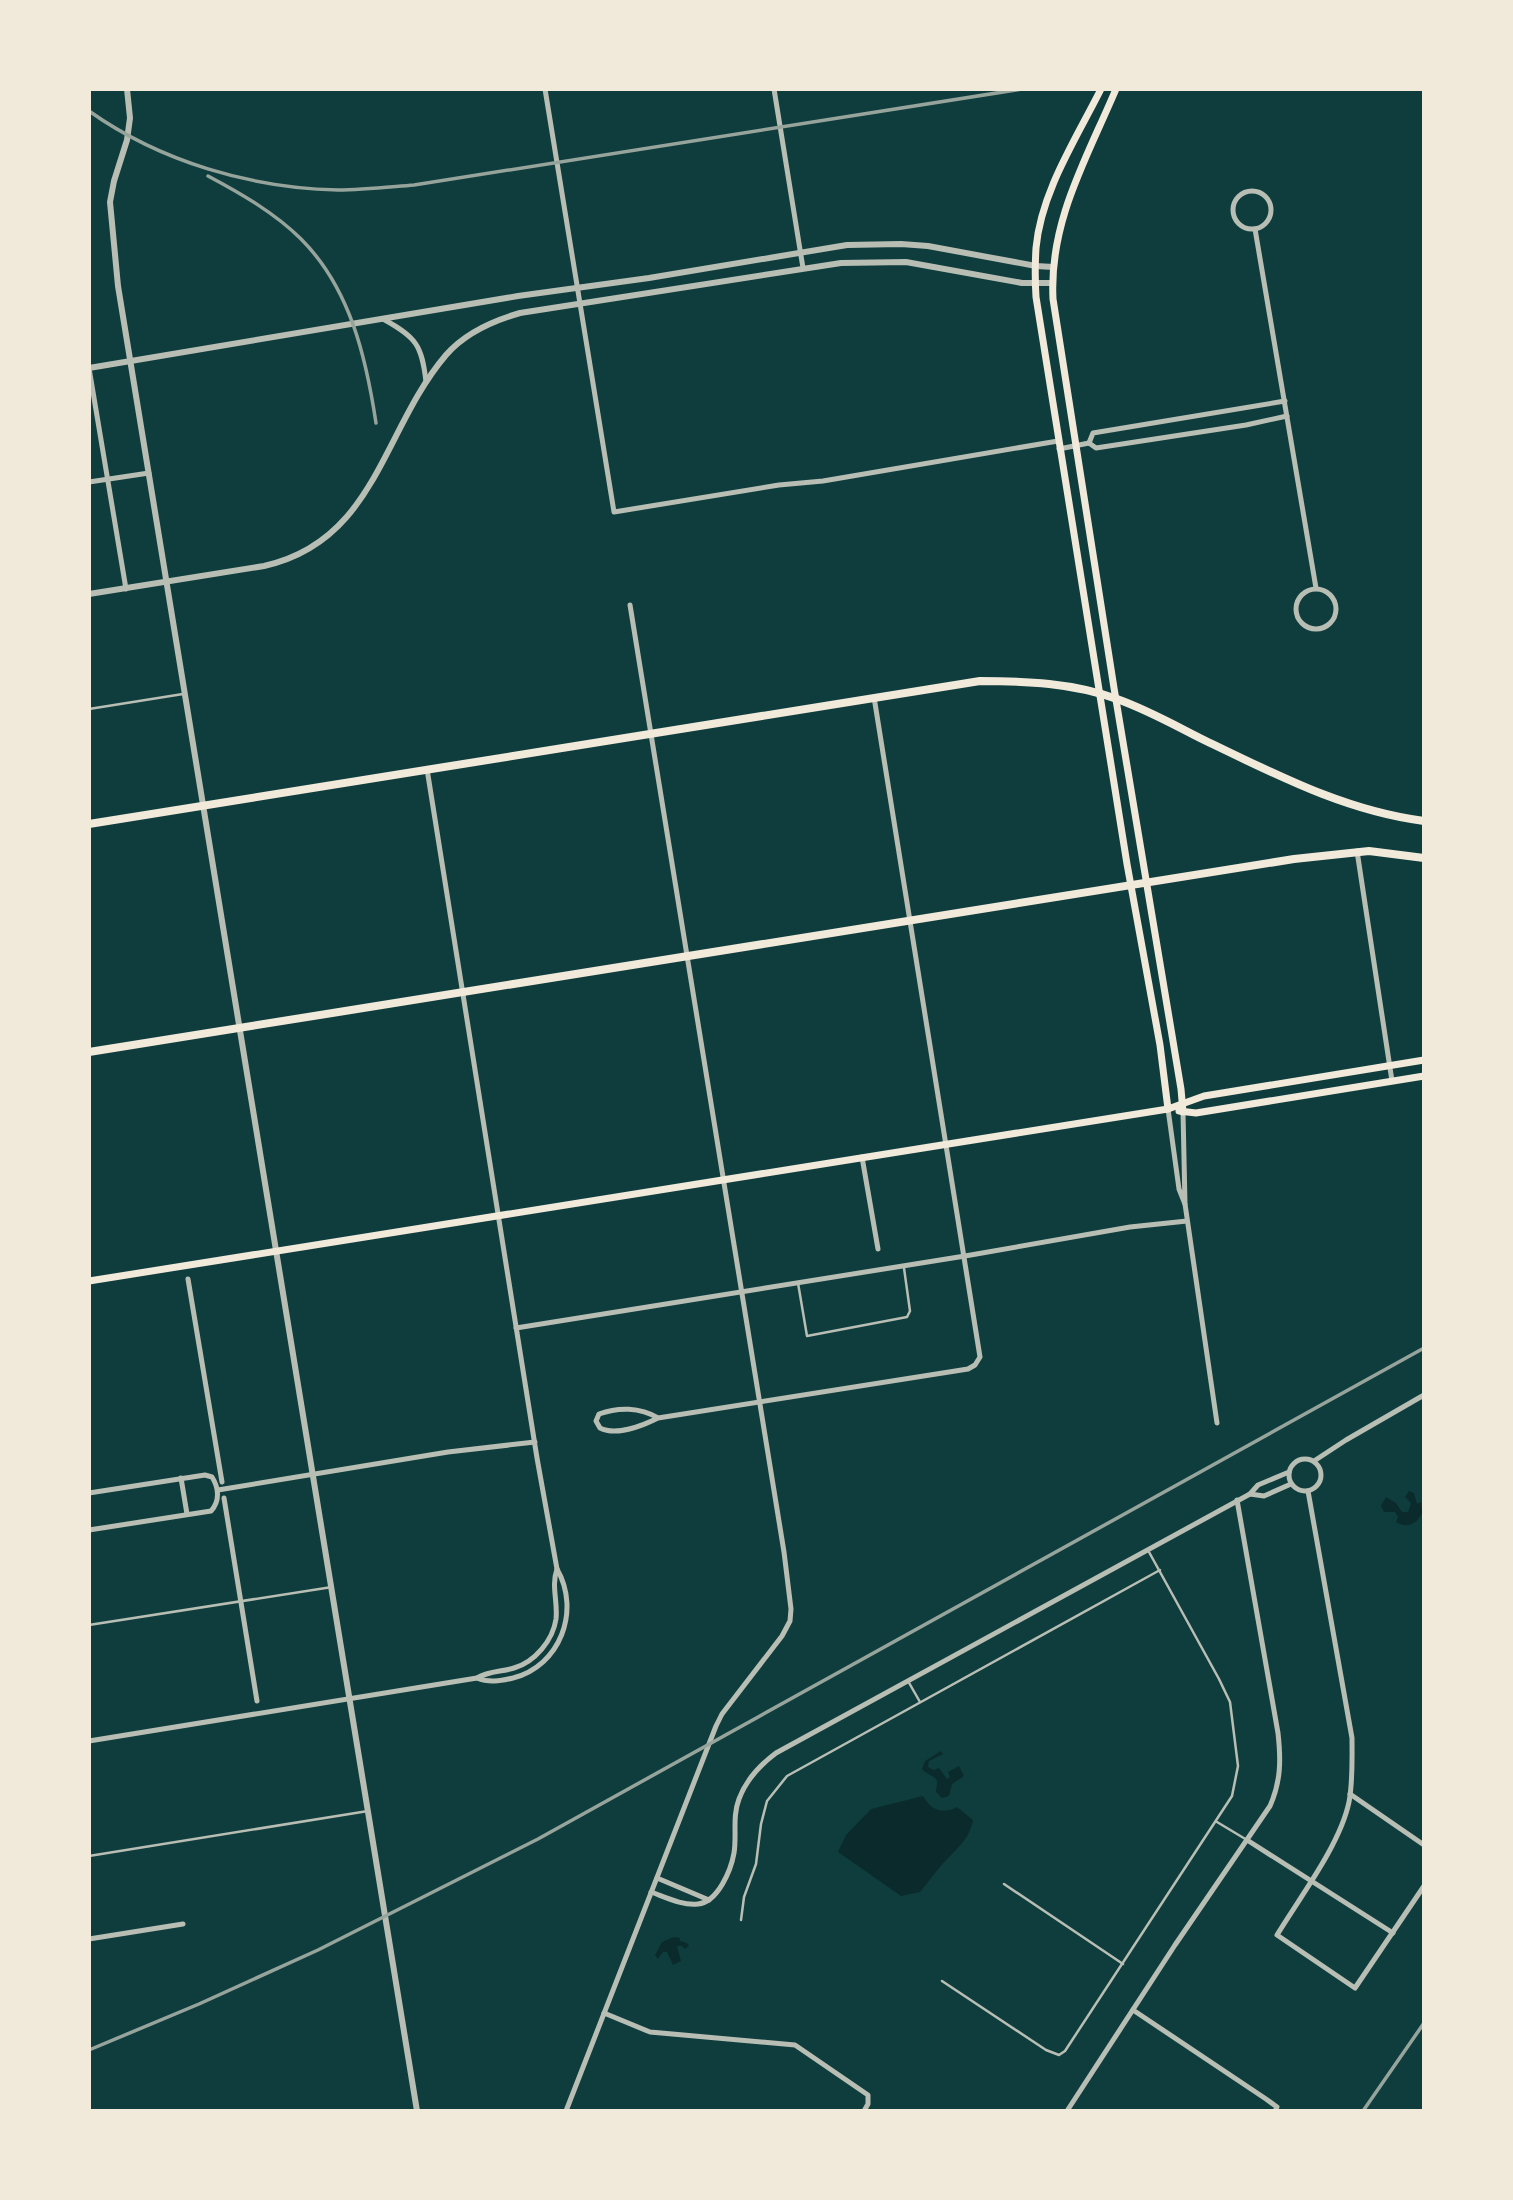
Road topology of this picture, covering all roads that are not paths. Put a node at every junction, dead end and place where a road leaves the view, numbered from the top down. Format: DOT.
graph roads {
  1 [pos="127,89"];
  2 [pos="545,89"];
  3 [pos="774,89"];
  4 [pos="1101,89"];
  5 [pos="1116,89"];
  6 [pos="1255,229"];
  7 [pos="801,252"];
  8 [pos="1036,266"];
  9 [pos="1053,267"];
  10 [pos="803,268"];
  11 [pos="1053,283"];
  12 [pos="1035,284"];
  13 [pos="578,287"];
  14 [pos="580,304"];
  15 [pos="383,319"];
  16 [pos="131,361"];
  17 [pos="89,368"];
  18 [pos="426,382"];
  19 [pos="1286,405"];
  20 [pos="1287,416"];
  21 [pos="1089,443"];
  22 [pos="1059,445"];
  23 [pos="1077,445"];
  24 [pos="149,473"];
  25 [pos="107,479"];
  26 [pos="89,482"];
  27 [pos="167,583"];
  28 [pos="1315,588"];
  29 [pos="126,589"];
  30 [pos="89,594"];
  31 [pos="630,605"];
  32 [pos="186,694"];
  33 [pos="1101,695"];
  34 [pos="874,697"];
  35 [pos="1116,699"];
  36 [pos="89,709"];
  37 [pos="651,733"];
  38 [pos="427,769"];
  39 [pos="204,805"];
  40 [pos="1424,821"];
  41 [pos="89,824"];
  42 [pos="1357,851"];
  43 [pos="1424,858"];
  44 [pos="1148,882"];
  45 [pos="1131,885"];
  46 [pos="910,920"];
  47 [pos="687,956"];
  48 [pos="463,992"];
  49 [pos="240,1029"];
  50 [pos="89,1052"];
  51 [pos="1424,1060"];
  52 [pos="1390,1066"];
  53 [pos="1424,1076"];
  54 [pos="1392,1082"];
  55 [pos="1182,1103"];
  56 [pos="1168,1110"];
  57 [pos="1183,1112"];
  58 [pos="947,1144"];
  59 [pos="862,1157"];
  60 [pos="724,1179"];
  61 [pos="1185,1204"];
  62 [pos="500,1215"];
  63 [pos="1187,1221"];
  64 [pos="878,1249"];
  65 [pos="277,1251"];
  66 [pos="964,1256"];
  67 [pos="903,1266"];
  68 [pos="188,1279"];
  69 [pos="89,1281"];
  70 [pos="798,1283"];
  71 [pos="742,1292"];
  72 [pos="516,1328"];
  73 [pos="1424,1395"];
  74 [pos="759,1402"];
  75 [pos="658,1418"];
  76 [pos="1217,1423"];
  77 [pos="535,1441"];
  78 [pos="1314,1461"];
  79 [pos="1289,1472"];
  80 [pos="313,1474"];
  81 [pos="181,1478"];
  82 [pos="222,1482"];
  83 [pos="1291,1484"];
  84 [pos="218,1490"];
  85 [pos="1308,1491"];
  86 [pos="89,1493"];
  87 [pos="1250,1494"];
  88 [pos="224,1498"];
  89 [pos="1237,1500"];
  90 [pos="187,1514"];
  91 [pos="89,1530"];
  92 [pos="1147,1549"];
  93 [pos="557,1569"];
  94 [pos="1160,1570"];
  95 [pos="332,1587"];
  96 [pos="240,1601"];
  97 [pos="89,1625"];
  98 [pos="477,1678"];
  99 [pos="908,1681"];
  100 [pos="349,1699"];
  101 [pos="257,1701"];
  102 [pos="920,1702"];
  103 [pos="89,1741"];
  104 [pos="1350,1794"];
  105 [pos="368,1811"];
  106 [pos="1217,1822"];
  107 [pos="1247,1840"];
  108 [pos="1424,1846"];
  109 [pos="89,1856"];
  110 [pos="657,1878"];
  111 [pos="1310,1880"];
  112 [pos="1004,1884"];
  113 [pos="1424,1886"];
  114 [pos="651,1892"];
  115 [pos="709,1900"];
  116 [pos="741,1920"];
  117 [pos="183,1924"];
  118 [pos="1393,1933"];
  119 [pos="89,1939"];
  120 [pos="1123,1964"];
  121 [pos="942,1981"];
  122 [pos="1133,2010"];
  123 [pos="604,2013"];
  124 [pos="417,2111"];
  125 [pos="566,2111"];
  126 [pos="864,2111"];
  127 [pos="1067,2111"];
  128 [pos="1275,2111"];
  1 -- 16 [label="street"];
  2 -- 13 [label="street"];
  3 -- 7 [label="street"];
  4 -- 8 [label="main road"];
  5 -- 9 [label="main road"];
  6 -- 6 [label="street"];
  6 -- 19 [label="street"];
  7 -- 8 [label="street"];
  7 -- 10 [label="street"];
  7 -- 13 [label="street"];
  8 -- 9 [label="street"];
  8 -- 12 [label="main road"];
  9 -- 11 [label="main road"];
  10 -- 12 [label="street"];
  10 -- 14 [label="street"];
  11 -- 12 [label="street"];
  11 -- 23 [label="main road"];
  12 -- 22 [label="main road"];
  13 -- 14 [label="street"];
  13 -- 15 [label="street"];
  14 -- 18 [label="street"];
  14 -- 22 [label="street"];
  15 -- 16 [label="street"];
  15 -- 18 [label="street"];
  16 -- 17 [label="street"];
  16 -- 24 [label="street"];
  17 -- 25 [label="street"];
  18 -- 27 [label="street"];
  19 -- 20 [label="street"];
  19 -- 21 [label="street"];
  20 -- 21 [label="street"];
  20 -- 28 [label="street"];
  21 -- 23 [label="street"];
  22 -- 23 [label="street"];
  22 -- 33 [label="main road"];
  23 -- 35 [label="main road"];
  24 -- 25 [label="street"];
  24 -- 27 [label="street"];
  25 -- 26 [label="street"];
  25 -- 29 [label="street"];
  27 -- 29 [label="street"];
  27 -- 32 [label="street"];
  28 -- 28 [label="street"];
  29 -- 30 [label="street"];
  31 -- 37 [label="street"];
  32 -- 36 [label="lane"];
  32 -- 39 [label="street"];
  33 -- 34 [label="main road"];
  33 -- 35 [label="main road"];
  33 -- 45 [label="main road"];
  34 -- 37 [label="main road"];
  34 -- 46 [label="street"];
  35 -- 40 [label="main road"];
  35 -- 44 [label="main road"];
  37 -- 38 [label="main road"];
  37 -- 47 [label="street"];
  38 -- 39 [label="main road"];
  38 -- 48 [label="street"];
  39 -- 41 [label="main road"];
  39 -- 49 [label="street"];
  42 -- 43 [label="main road"];
  42 -- 44 [label="main road"];
  42 -- 52 [label="street"];
  44 -- 45 [label="main road"];
  44 -- 55 [label="main road"];
  45 -- 46 [label="main road"];
  45 -- 56 [label="main road"];
  46 -- 47 [label="main road"];
  46 -- 58 [label="street"];
  47 -- 48 [label="main road"];
  47 -- 60 [label="street"];
  48 -- 49 [label="main road"];
  48 -- 62 [label="street"];
  49 -- 50 [label="main road"];
  49 -- 65 [label="street"];
  51 -- 52 [label="main road"];
  52 -- 54 [label="street"];
  52 -- 55 [label="main road"];
  53 -- 54 [label="main road"];
  54 -- 57 [label="main road"];
  55 -- 56 [label="main road"];
  55 -- 57 [label="main road"];
  56 -- 57 [label="main road"];
  56 -- 58 [label="main road"];
  56 -- 61 [label="street"];
  57 -- 61 [label="street"];
  58 -- 59 [label="main road"];
  58 -- 66 [label="street"];
  59 -- 60 [label="main road"];
  59 -- 64 [label="street"];
  60 -- 62 [label="main road"];
  60 -- 71 [label="street"];
  61 -- 63 [label="street"];
  62 -- 65 [label="main road"];
  62 -- 72 [label="street"];
  63 -- 66 [label="street"];
  63 -- 76 [label="street"];
  65 -- 69 [label="main road"];
  65 -- 80 [label="street"];
  66 -- 67 [label="street"];
  66 -- 74 [label="street"];
  67 -- 70 [label="street"];
  67 -- 70 [label="lane"];
  68 -- 82 [label="street"];
  70 -- 71 [label="street"];
  71 -- 72 [label="street"];
  71 -- 74 [label="street"];
  72 -- 77 [label="street"];
  73 -- 78 [label="street"];
  74 -- 75 [label="street"];
  74 -- 110 [label="street"];
  75 -- 75 [label="street"];
  77 -- 80 [label="street"];
  77 -- 93 [label="street"];
  78 -- 79 [label="street"];
  78 -- 85 [label="street"];
  79 -- 83 [label="street"];
  79 -- 87 [label="street"];
  80 -- 84 [label="street"];
  80 -- 95 [label="street"];
  81 -- 84 [label="street"];
  81 -- 86 [label="street"];
  81 -- 90 [label="street"];
  83 -- 85 [label="street"];
  83 -- 87 [label="street"];
  84 -- 90 [label="street"];
  85 -- 104 [label="street"];
  87 -- 89 [label="street"];
  88 -- 96 [label="street"];
  89 -- 92 [label="street"];
  89 -- 107 [label="street"];
  90 -- 91 [label="street"];
  92 -- 94 [label="lane"];
  92 -- 99 [label="street"];
  93 -- 98 [label="street"];
  93 -- 98 [label="street"];
  94 -- 102 [label="lane"];
  94 -- 106 [label="lane"];
  95 -- 96 [label="lane"];
  95 -- 100 [label="street"];
  96 -- 97 [label="lane"];
  96 -- 101 [label="street"];
  98 -- 100 [label="street"];
  99 -- 102 [label="lane"];
  99 -- 115 [label="street"];
  100 -- 103 [label="street"];
  100 -- 105 [label="street"];
  102 -- 116 [label="lane"];
  104 -- 108 [label="street"];
  104 -- 111 [label="street"];
  105 -- 109 [label="lane"];
  105 -- 124 [label="street"];
  106 -- 107 [label="lane"];
  106 -- 120 [label="lane"];
  107 -- 111 [label="street"];
  107 -- 122 [label="street"];
  110 -- 114 [label="street"];
  110 -- 115 [label="street"];
  111 -- 118 [label="street"];
  111 -- 118 [label="street"];
  112 -- 120 [label="lane"];
  113 -- 118 [label="street"];
  114 -- 115 [label="street"];
  114 -- 123 [label="street"];
  117 -- 119 [label="street"];
  120 -- 121 [label="lane"];
  122 -- 127 [label="street"];
  122 -- 128 [label="street"];
  123 -- 125 [label="street"];
  123 -- 126 [label="street"];
}
